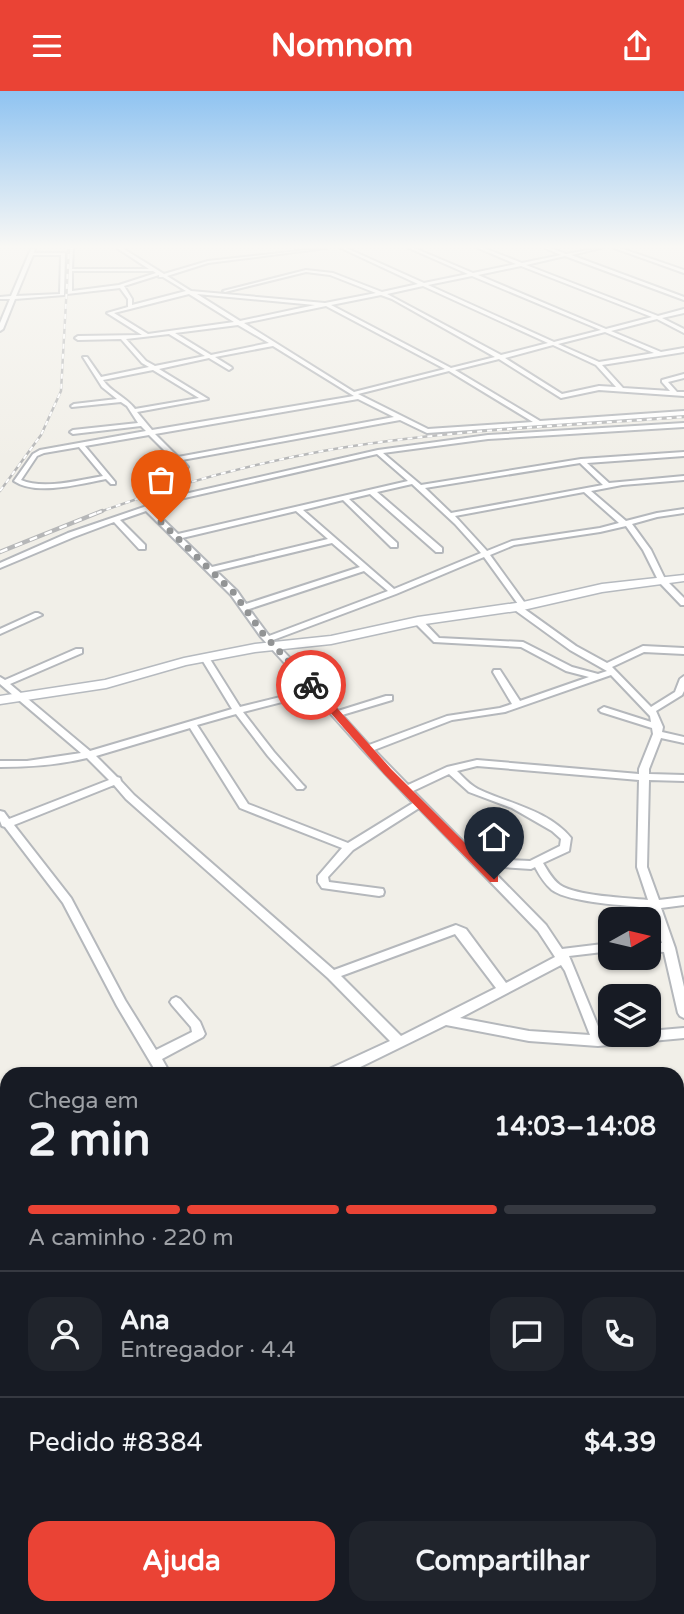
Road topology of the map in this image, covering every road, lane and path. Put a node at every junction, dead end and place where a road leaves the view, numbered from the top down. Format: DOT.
graph roads {
  1 [pos="120,319"];
  2 [pos="232,319"];
  3 [pos="257,319"];
  4 [pos="354,319"];
  5 [pos="431,319"];
  6 [pos="498,319"];
  7 [pos="581,319"];
  8 [pos="653,319"];
  9 [pos="659,319"];
  10 [pos="238,323"];
  11 [pos="607,330"];
  12 [pos="684,331"];
  13 [pos="170,332"];
  14 [pos="146,335"];
  15 [pos="122,337"];
  16 [pos="78,338"];
  17 [pos="273,344"];
  18 [pos="559,344"];
  19 [pos="684,350"];
  20 [pos="661,354"];
  21 [pos="208,356"];
  22 [pos="500,357"];
  23 [pos="85,358"];
  24 [pos="598,364"];
  25 [pos="229,367"];
  26 [pos="154,368"];
  27 [pos="449,369"];
  28 [pos="684,376"];
  29 [pos="99,379"];
  30 [pos="622,390"];
  31 [pos="667,393"];
  32 [pos="676,394"];
  33 [pos="684,394"];
  34 [pos="358,395"];
  35 [pos="123,400"];
  36 [pos="74,407"];
  37 [pos="133,411"];
  38 [pos="683,413"];
  39 [pos="399,418"];
  40 [pos="142,423"];
  41 [pos="539,423"];
  42 [pos="684,425"];
  43 [pos="73,432"];
  44 [pos="150,432"];
  45 [pos="80,443"];
  46 [pos="378,452"];
  47 [pos="684,454"];
  48 [pos="176,459"];
  49 [pos="580,461"];
  50 [pos="185,467"];
  51 [pos="107,477"];
  52 [pos="684,478"];
  53 [pos="413,482"];
  54 [pos="113,483"];
  55 [pos="608,487"];
  56 [pos="420,488"];
  57 [pos="371,491"];
  58 [pos="587,491"];
  59 [pos="344,498"];
  60 [pos="146,507"];
  61 [pos="297,508"];
  62 [pos="684,511"];
  63 [pos="450,515"];
  64 [pos="115,519"];
  65 [pos="627,523"];
  66 [pos="176,537"];
  67 [pos="334,540"];
  68 [pos="394,545"];
  69 [pos="142,547"];
  70 [pos="439,550"];
  71 [pos="485,554"];
  72 [pos="0,566"];
  73 [pos="366,568"];
  74 [pos="210,570"];
  75 [pos="684,578"];
  76 [pos="662,580"];
  77 [pos="393,592"];
  78 [pos="684,603"];
  79 [pos="519,606"];
  80 [pos="246,607"];
  81 [pos="38,615"];
  82 [pos="418,621"];
  83 [pos="0,632"];
  84 [pos="272,642"];
  85 [pos="79,651"];
  86 [pos="684,651"];
  87 [pos="205,658"];
  88 [pos="610,669"];
  89 [pos="497,671"];
  90 [pos="600,677"];
  91 [pos="684,679"];
  92 [pos="2,682"];
  93 [pos="317,690"];
  94 [pos="681,694"];
  95 [pos="22,697"];
  96 [pos="389,698"];
  97 [pos="0,700"];
  98 [pos="517,705"];
  99 [pos="239,711"];
  100 [pos="604,711"];
  101 [pos="650,711"];
  102 [pos="337,714"];
  103 [pos="192,724"];
  104 [pos="658,730"];
  105 [pos="684,740"];
  106 [pos="367,749"];
  107 [pos="90,755"];
  108 [pos="0,764"];
  109 [pos="451,771"];
  110 [pos="644,776"];
  111 [pos="684,778"];
  112 [pos="117,780"];
  113 [pos="300,787"];
  114 [pos="406,790"];
  115 [pos="420,803"];
  116 [pos="3,819"];
  117 [pos="349,847"];
  118 [pos="477,862"];
  119 [pos="538,863"];
  120 [pos="379,892"];
  121 [pos="684,901"];
  122 [pos="654,905"];
  123 [pos="662,948"];
  124 [pos="669,948"];
  125 [pos="598,949"];
  126 [pos="562,956"];
  127 [pos="332,975"];
  128 [pos="504,989"];
  129 [pos="176,1002"];
  130 [pos="684,1013"];
  131 [pos="445,1020"];
  132 [pos="684,1033"];
  133 [pos="597,1041"];
  134 [pos="400,1043"];
  135 [pos="153,1057"];
  136 [pos="160,1067"];
  137 [pos="348,1067"];
  1 -- 14 [label="street"];
  2 -- 10 [label="street"];
  3 -- 10 [label="street"];
  4 -- 27 [label="street"];
  5 -- 22 [label="street"];
  6 -- 18 [label="street"];
  7 -- 11 [label="street"];
  8 -- 11 [label="street"];
  9 -- 12 [label="street"];
  10 -- 13 [label="street"];
  10 -- 17 [label="street"];
  11 -- 18 [label="street"];
  11 -- 20 [label="street"];
  13 -- 14 [label="street"];
  13 -- 21 [label="street"];
  14 -- 15 [label="street"];
  15 -- 16 [label="street"];
  15 -- 26 [label="street"];
  17 -- 21 [label="street"];
  17 -- 34 [label="street"];
  18 -- 22 [label="street"];
  18 -- 24 [label="street"];
  19 -- 20 [label="street"];
  20 -- 24 [label="street"];
  21 -- 25 [label="street"];
  21 -- 26 [label="street"];
  22 -- 27 [label="street"];
  22 -- 30 [label="street"];
  23 -- 29 [label="street"];
  24 -- 30 [label="street"];
  26 -- 29 [label="street"];
  26 -- 37 [label="street"];
  27 -- 34 [label="street"];
  27 -- 41 [label="street"];
  28 -- 32 [label="street"];
  29 -- 35 [label="street"];
  30 -- 31 [label="street"];
  31 -- 32 [label="street"];
  31 -- 38 [label="street"];
  32 -- 33 [label="street"];
  34 -- 39 [label="street"];
  34 -- 44 [label="street"];
  35 -- 36 [label="street"];
  35 -- 37 [label="street"];
  37 -- 40 [label="street"];
  38 -- 41 [label="street"];
  39 -- 41 [label="street"];
  39 -- 48 [label="street"];
  40 -- 43 [label="street"];
  40 -- 44 [label="street"];
  42 -- 46 [label="street"];
  44 -- 45 [label="street"];
  44 -- 48 [label="street"];
  45 -- 51 [label="street"];
  45 -- 51 [label="street"];
  46 -- 53 [label="street"];
  46 -- 60 [label="street"];
  47 -- 49 [label="street"];
  48 -- 50 [label="street"];
  49 -- 55 [label="street"];
  49 -- 56 [label="street"];
  51 -- 54 [label="street"];
  52 -- 55 [label="street"];
  53 -- 56 [label="street"];
  53 -- 57 [label="street"];
  55 -- 58 [label="street"];
  56 -- 63 [label="street"];
  57 -- 59 [label="street"];
  57 -- 70 [label="street"];
  58 -- 63 [label="street"];
  58 -- 65 [label="street"];
  59 -- 61 [label="street"];
  59 -- 68 [label="street"];
  60 -- 64 [label="street"];
  60 -- 66 [label="street"];
  61 -- 66 [label="street"];
  61 -- 67 [label="street"];
  62 -- 65 [label="street"];
  63 -- 71 [label="street"];
  64 -- 69 [label="street"];
  64 -- 72 [label="street"];
  65 -- 71 [label="street"];
  65 -- 76 [label="street"];
  66 -- 74 [label="street"];
  67 -- 73 [label="street"];
  67 -- 74 [label="street"];
  71 -- 77 [label="street"];
  71 -- 79 [label="street"];
  73 -- 77 [label="street"];
  73 -- 80 [label="street"];
  74 -- 80 [label="street"];
  75 -- 76 [label="street"];
  76 -- 78 [label="street"];
  76 -- 79 [label="street"];
  77 -- 84 [label="street"];
  79 -- 82 [label="street"];
  79 -- 88 [label="street"];
  80 -- 84 [label="street"];
  81 -- 83 [label="street"];
  82 -- 84 [label="street"];
  82 -- 90 [label="street"];
  84 -- 87 [label="street"];
  84 -- 93 [label="street"];
  85 -- 92 [label="street"];
  86 -- 88 [label="street"];
  87 -- 95 [label="street"];
  87 -- 99 [label="street"];
  88 -- 90 [label="street"];
  88 -- 101 [label="street"];
  89 -- 98 [label="street"];
  90 -- 98 [label="street"];
  91 -- 94 [label="street"];
  92 -- 95 [label="street"];
  93 -- 99 [label="street"];
  93 -- 102 [label="street"];
  94 -- 101 [label="street"];
  95 -- 97 [label="street"];
  95 -- 107 [label="street"];
  96 -- 102 [label="street"];
  98 -- 106 [label="street"];
  99 -- 103 [label="street"];
  99 -- 113 [label="street"];
  100 -- 104 [label="street"];
  101 -- 104 [label="street"];
  102 -- 106 [label="street"];
  103 -- 107 [label="street"];
  103 -- 117 [label="street"];
  104 -- 105 [label="street"];
  104 -- 110 [label="street"];
  106 -- 114 [label="street"];
  107 -- 108 [label="street"];
  107 -- 112 [label="street"];
  109 -- 110 [label="street"];
  109 -- 114 [label="street"];
  109 -- 119 [label="street"];
  110 -- 111 [label="street"];
  110 -- 122 [label="street"];
  112 -- 116 [label="street"];
  112 -- 127 [label="street"];
  114 -- 115 [label="street"];
  115 -- 117 [label="street"];
  115 -- 118 [label="street"];
  116 -- 135 [label="street"];
  117 -- 120 [label="street"];
  118 -- 119 [label="street"];
  118 -- 126 [label="street"];
  119 -- 122 [label="street"];
  121 -- 122 [label="street"];
  122 -- 124 [label="street"];
  123 -- 124 [label="street"];
  124 -- 130 [label="street"];
  125 -- 126 [label="street"];
  126 -- 128 [label="street"];
  126 -- 133 [label="street"];
  127 -- 128 [label="street"];
  127 -- 134 [label="street"];
  128 -- 131 [label="street"];
  129 -- 135 [label="street"];
  131 -- 133 [label="street"];
  131 -- 134 [label="street"];
  132 -- 133 [label="street"];
  134 -- 137 [label="street"];
  135 -- 136 [label="street"];
}
